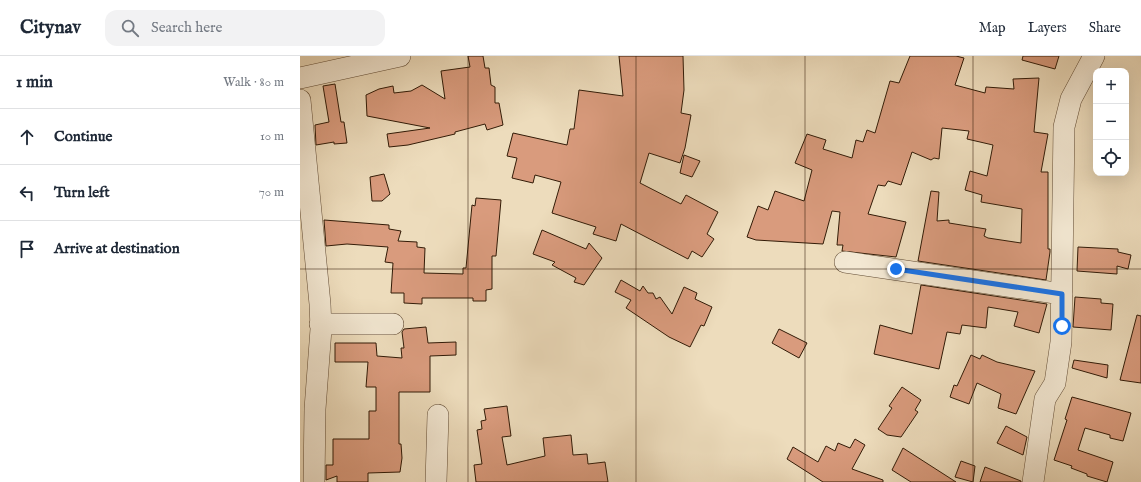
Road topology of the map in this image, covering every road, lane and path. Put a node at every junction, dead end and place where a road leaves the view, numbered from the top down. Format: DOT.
graph roads {
  1 [pos="400,56"];
  2 [pos="1094,56"];
  3 [pos="300,78"];
  4 [pos="300,100"];
  5 [pos="845,262"];
  6 [pos="1062,294"];
  7 [pos="320,324"];
  8 [pos="393,324"];
  9 [pos="438,415"];
  10 [pos="314,482"];
  11 [pos="436,482"];
  12 [pos="1033,482"];
  1 -- 3 [label="street"];
  2 -- 6 [label="street"];
  4 -- 7 [label="street"];
  5 -- 6 [label="street"];
  6 -- 12 [label="street"];
  7 -- 8 [label="street"];
  7 -- 10 [label="street"];
  9 -- 11 [label="street"];
}
